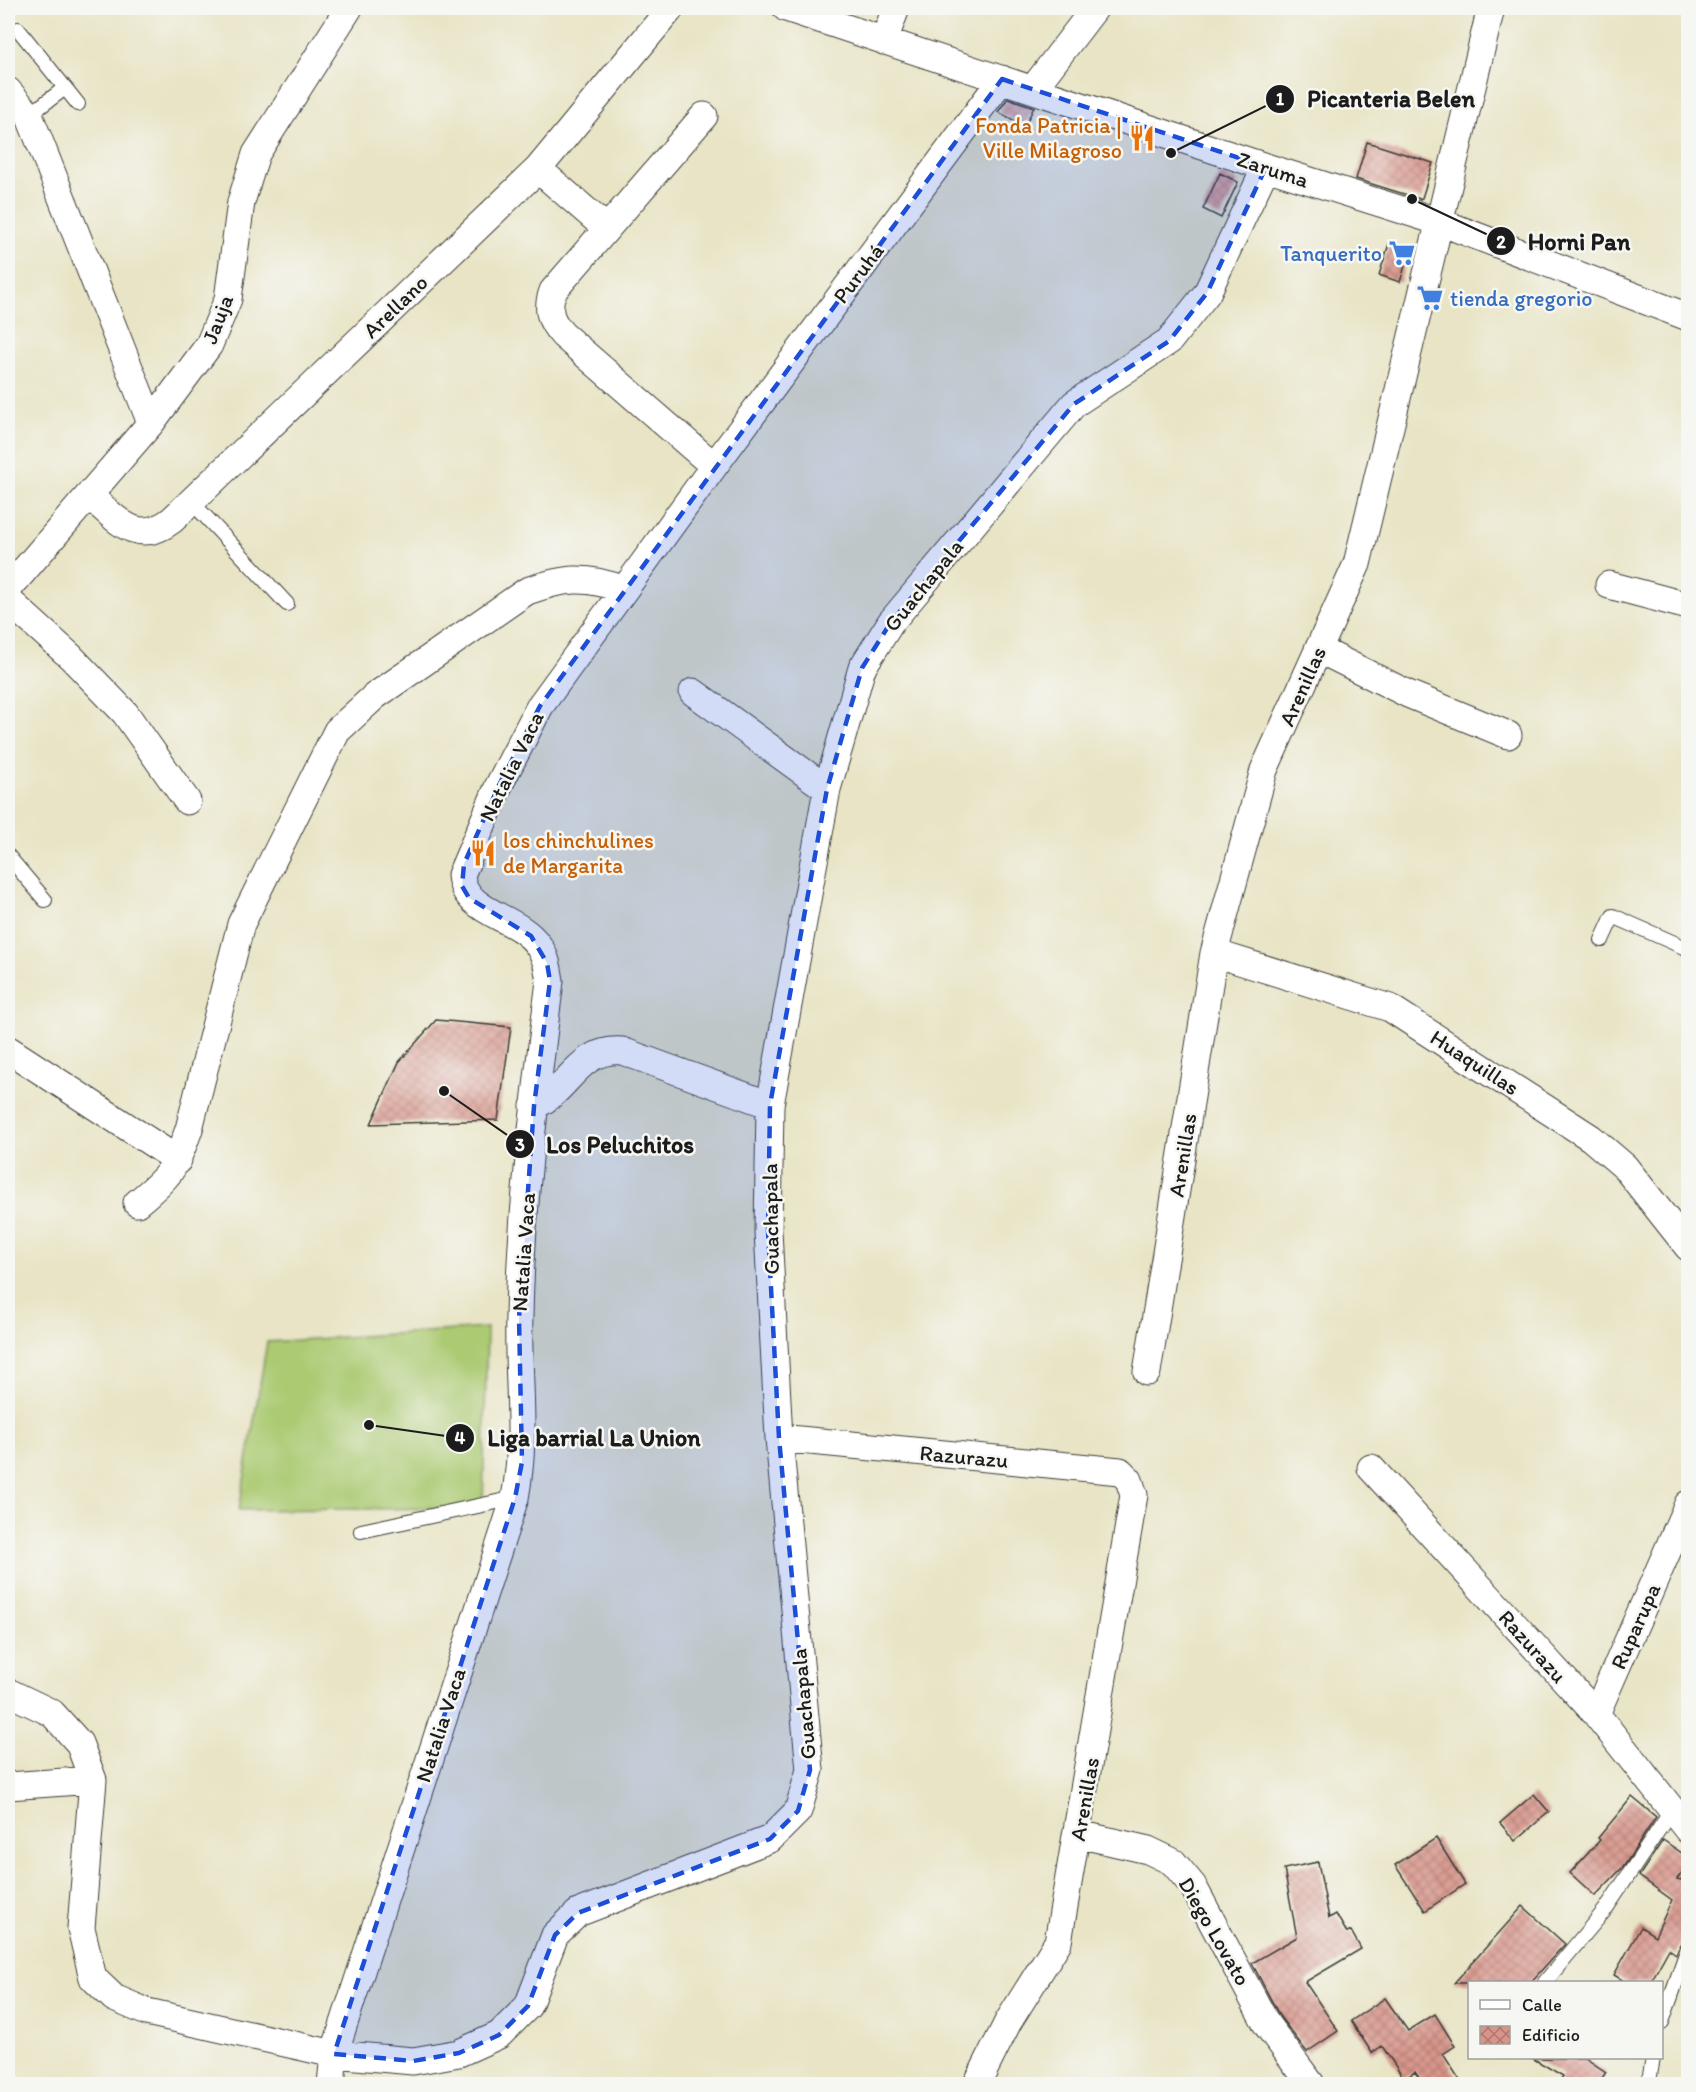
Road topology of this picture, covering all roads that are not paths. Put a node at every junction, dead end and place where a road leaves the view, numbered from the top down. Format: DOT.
graph roads {
  1 [pos="349,8"];
  2 [pos="671,8"];
  3 [pos="786,8"];
  4 [pos="896,8"];
  5 [pos="1095,8"];
  6 [pos="1491,8"];
  7 [pos="18,29"];
  8 [pos="884,40"];
  9 [pos="1002,79"];
  10 [pos="65,88"];
  11 [pos="1033,89"];
  12 [pos="8,91"];
  13 [pos="78,104"];
  14 [pos="29,116"];
  15 [pos="704,116"];
  16 [pos="1266,167"];
  17 [pos="538,169"];
  18 [pos="1440,222"];
  19 [pos="606,228"];
  20 [pos="1689,317"];
  21 [pos="151,423"];
  22 [pos="714,466"];
  23 [pos="90,496"];
  24 [pos="191,501"];
  25 [pos="10,583"];
  26 [pos="1610,585"];
  27 [pos="624,590"];
  28 [pos="287,604"];
  29 [pos="1689,606"];
  30 [pos="1318,649"];
  31 [pos="693,692"];
  32 [pos="1508,735"];
  33 [pos="827,789"];
  34 [pos="187,801"];
  35 [pos="8,856"];
  36 [pos="45,900"];
  37 [pos="1602,940"];
  38 [pos="1689,949"];
  39 [pos="1214,952"];
  40 [pos="9,1050"];
  41 [pos="770,1105"];
  42 [pos="534,1106"];
  43 [pos="178,1160"];
  44 [pos="137,1203"];
  45 [pos="1689,1247"];
  46 [pos="1147,1372"];
  47 [pos="779,1438"];
  48 [pos="1371,1468"];
  49 [pos="1134,1495"];
  50 [pos="515,1498"];
  51 [pos="1689,1504"];
  52 [pos="361,1531"];
  53 [pos="8,1692"];
  54 [pos="1596,1714"];
  55 [pos="93,1780"];
  56 [pos="8,1786"];
  57 [pos="1680,1820"];
  58 [pos="1078,1834"];
  59 [pos="1689,1948"];
  60 [pos="1547,1981"];
  61 [pos="1663,2019"];
  62 [pos="334,2054"];
  63 [pos="1653,2059"];
  64 [pos="1649,2081"];
  65 [pos="331,2085"];
  66 [pos="977,2085"];
  67 [pos="1311,2085"];
  1 -- 21 [label="street, Jauja"];
  2 -- 17 [label="street, Arellano"];
  3 -- 8 [label="street, Zaruma"];
  4 -- 8 [label="street"];
  5 -- 11 [label="street"];
  6 -- 18 [label="street, Arenillas"];
  7 -- 10 [label="lane"];
  8 -- 9 [label="street, Zaruma"];
  9 -- 11 [label="street, Zaruma"];
  9 -- 22 [label="street, Puruhá"];
  10 -- 13 [label="lane"];
  10 -- 14 [label="lane"];
  11 -- 16 [label="street, Zaruma"];
  12 -- 14 [label="street"];
  14 -- 21 [label="street"];
  15 -- 19 [label="street"];
  16 -- 18 [label="street, Zaruma"];
  16 -- 33 [label="street, Guachapala"];
  17 -- 19 [label="street"];
  17 -- 24 [label="street, Arellano"];
  18 -- 20 [label="street, Zaruma"];
  18 -- 30 [label="street, Arenillas"];
  19 -- 22 [label="street"];
  21 -- 23 [label="street, Jauja"];
  22 -- 27 [label="street, Natalia Vaca"];
  23 -- 24 [label="street, Arellano"];
  23 -- 25 [label="street, Jauja"];
  24 -- 28 [label="lane"];
  25 -- 34 [label="street"];
  26 -- 29 [label="street"];
  27 -- 42 [label="street, Natalia Vaca"];
  27 -- 43 [label="street"];
  30 -- 32 [label="street"];
  30 -- 39 [label="street, Arenillas"];
  31 -- 33 [label="street"];
  33 -- 41 [label="street, Guachapala"];
  35 -- 36 [label="lane"];
  37 -- 38 [label="lane"];
  39 -- 45 [label="street, Huaquillas"];
  39 -- 46 [label="street, Arenillas"];
  40 -- 43 [label="street"];
  41 -- 42 [label="street"];
  41 -- 47 [label="street, Guachapala"];
  42 -- 50 [label="street, Natalia Vaca"];
  43 -- 44 [label="street"];
  47 -- 49 [label="street, Razurazu"];
  47 -- 62 [label="street, Guachapala"];
  48 -- 54 [label="street, Razurazu"];
  49 -- 58 [label="street, Arenillas"];
  50 -- 52 [label="lane"];
  50 -- 62 [label="street, Natalia Vaca"];
  51 -- 54 [label="street, Ruparupa"];
  53 -- 55 [label="street"];
  54 -- 57 [label="street, Razurazu"];
  55 -- 56 [label="street"];
  55 -- 62 [label="street, Guachapala"];
  57 -- 60 [label="lane"];
  58 -- 66 [label="street, Arenillas"];
  58 -- 67 [label="street, Diego Lovato"];
  59 -- 61 [label="lane"];
  62 -- 65 [label="street, Natalia Vaca"];
  63 -- 64 [label="lane"];
}
